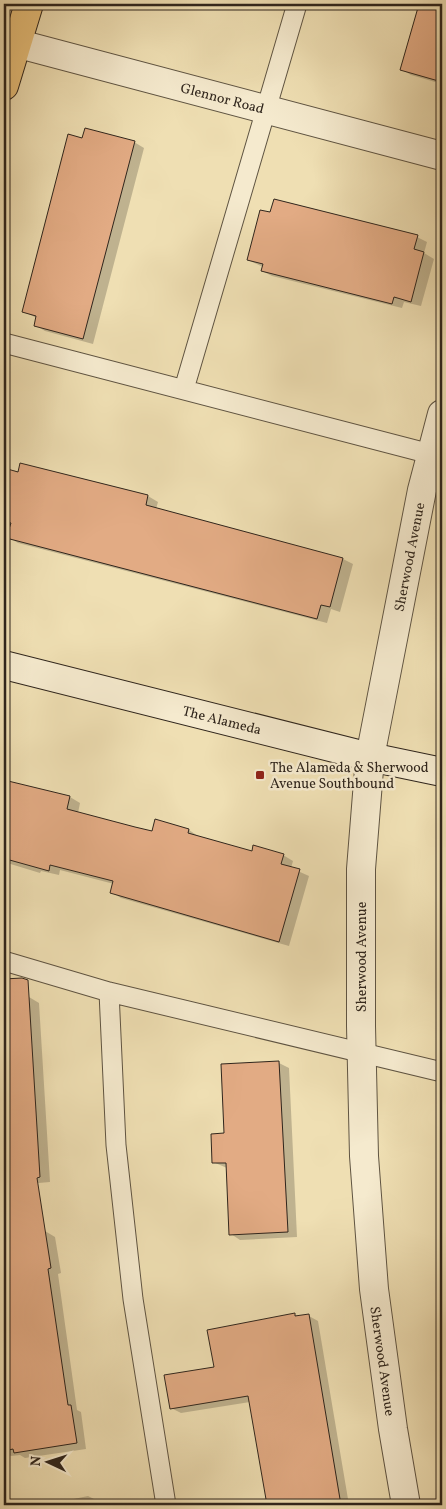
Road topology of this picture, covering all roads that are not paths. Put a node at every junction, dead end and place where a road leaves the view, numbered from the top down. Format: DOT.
graph roads {
  1 [pos="29,4"];
  2 [pos="297,4"];
  3 [pos="10,42"];
  4 [pos="4,86"];
  5 [pos="266,110"];
  6 [pos="442,156"];
  7 [pos="4,342"];
  8 [pos="184,389"];
  9 [pos="442,414"];
  10 [pos="437,456"];
  11 [pos="4,664"];
  12 [pos="370,757"];
  13 [pos="442,772"];
  14 [pos="4,960"];
  15 [pos="108,992"];
  16 [pos="361,1053"];
  17 [pos="442,1072"];
  18 [pos="166,1505"];
  19 [pos="406,1505"];
  1 -- 3 [label="main road"];
  2 -- 5 [label="lane"];
  3 -- 4 [label="main road"];
  3 -- 5 [label="street, Glennor Road"];
  5 -- 6 [label="street, Glennor Road"];
  5 -- 8 [label="lane"];
  7 -- 8 [label="lane"];
  8 -- 10 [label="lane"];
  9 -- 10 [label="street, Sherwood Avenue"];
  10 -- 12 [label="street, Sherwood Avenue"];
  11 -- 12 [label="street, The Alameda"];
  12 -- 13 [label="street, The Alameda"];
  12 -- 16 [label="street, Sherwood Avenue"];
  14 -- 15 [label="lane"];
  15 -- 16 [label="lane"];
  15 -- 18 [label="lane"];
  16 -- 17 [label="lane"];
  16 -- 19 [label="street, Sherwood Avenue"];
}
